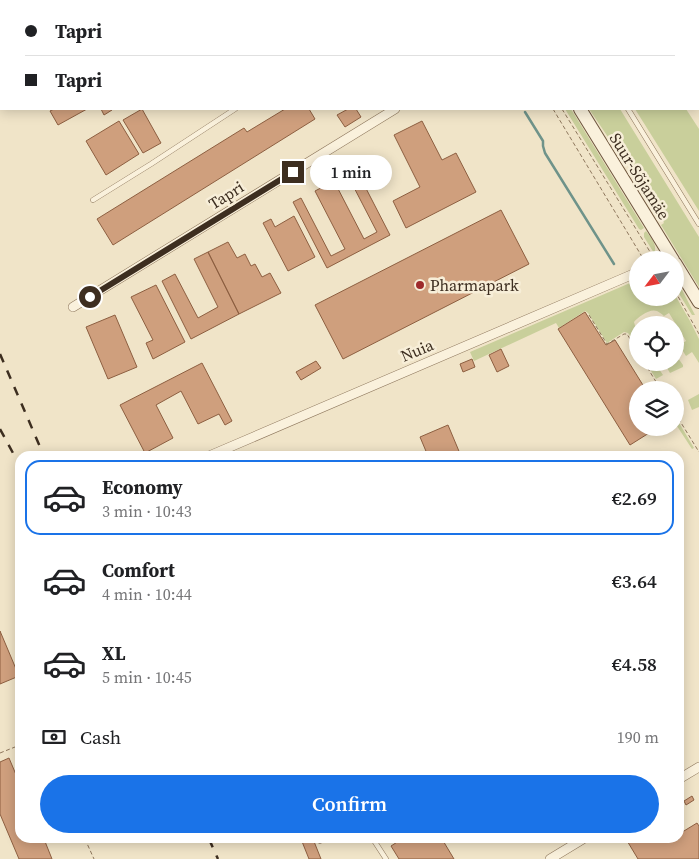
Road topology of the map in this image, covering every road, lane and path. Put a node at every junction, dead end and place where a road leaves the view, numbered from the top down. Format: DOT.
graph roads {
  1 [pos="233,110"];
  2 [pos="393,110"];
  3 [pos="554,110"];
  4 [pos="563,110"];
  5 [pos="581,110"];
  6 [pos="629,110"];
  7 [pos="93,200"];
  8 [pos="699,224"];
  9 [pos="639,251"];
  10 [pos="650,251"];
  11 [pos="664,251"];
  12 [pos="629,276"];
  13 [pos="684,280"];
  14 [pos="699,302"];
  15 [pos="683,306"];
  16 [pos="73,307"];
  17 [pos="589,315"];
  18 [pos="699,334"];
  19 [pos="629,337"];
  20 [pos="684,428"];
  21 [pos="699,442"];
  22 [pos="694,444"];
  23 [pos="221,451"];
  24 [pos="699,452"];
  25 [pos="15,747"];
  26 [pos="0,753"];
  27 [pos="699,767"];
  28 [pos="684,777"];
  29 [pos="87,843"];
  30 [pos="375,843"];
  31 [pos="576,843"];
  32 [pos="94,859"];
  33 [pos="386,859"];
  34 [pos="550,859"];
  1 -- 7 [label="lane"];
  2 -- 16 [label="street, Tapri"];
  3 -- 9 [label="path"];
  4 -- 10 [label="path"];
  5 -- 11 [label="main road, Suur-Sõjamäe"];
  6 -- 8 [label="lane"];
  12 -- 23 [label="street, Nuia"];
  13 -- 14 [label="main road, Suur-Sõjamäe"];
  15 -- 18 [label="path"];
  17 -- 19 [label="path"];
  20 -- 22 [label="path"];
  21 -- 22 [label="path"];
  22 -- 24 [label="path"];
  25 -- 26 [label="path"];
  27 -- 28 [label="street"];
  29 -- 32 [label="path"];
  30 -- 33 [label="lane"];
  31 -- 34 [label="street"];
}
